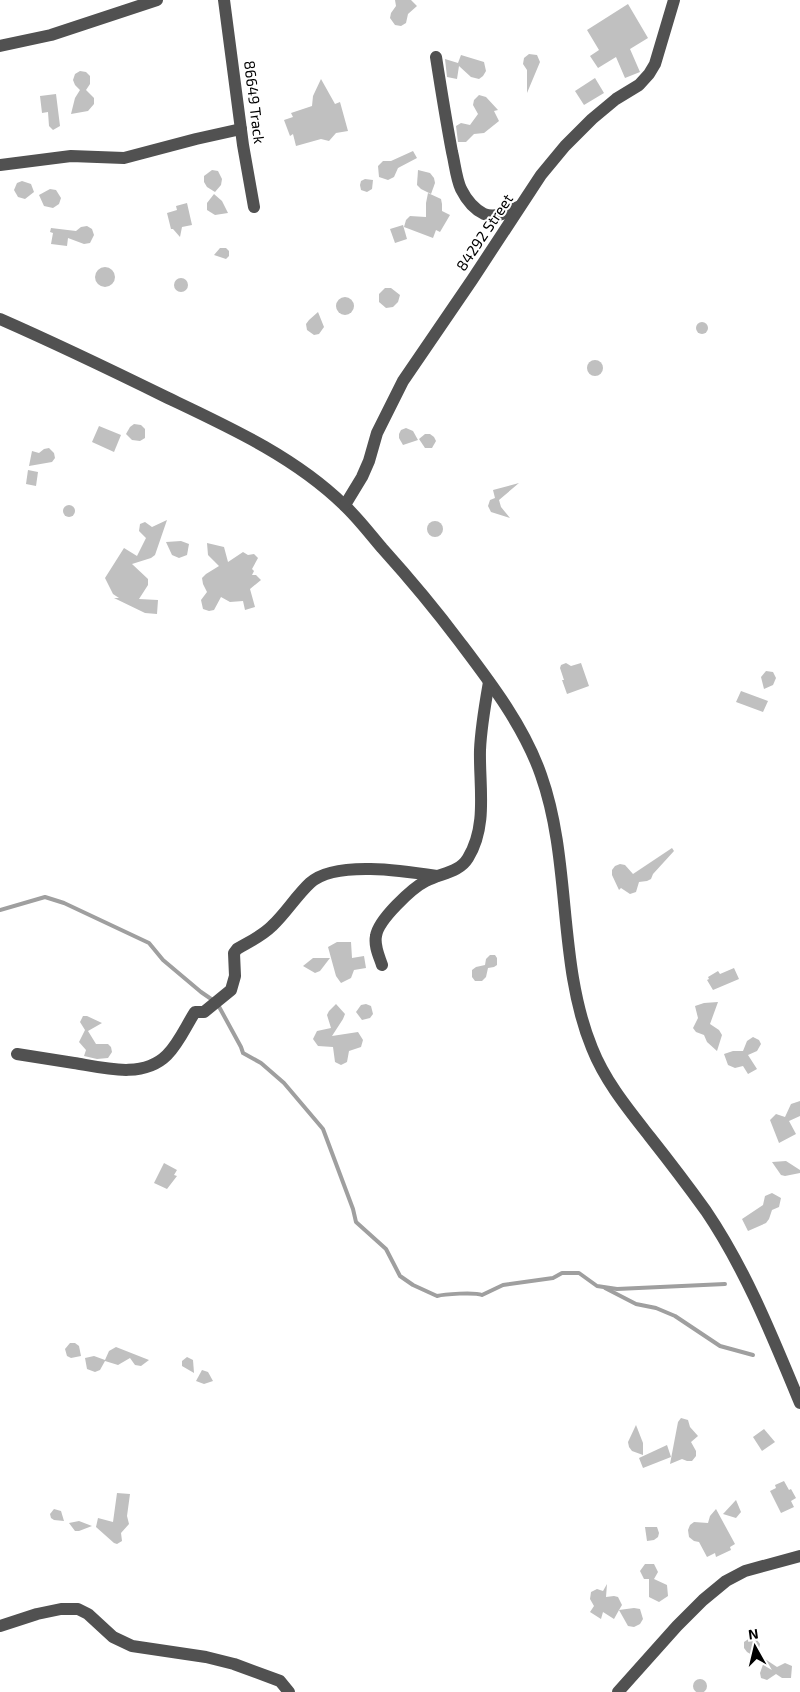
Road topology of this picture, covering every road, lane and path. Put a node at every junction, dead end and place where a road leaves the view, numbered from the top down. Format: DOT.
graph roads {
  1 [pos="157,0"];
  2 [pos="224,0"];
  3 [pos="674,0"];
  4 [pos="0,46"];
  5 [pos="436,57"];
  6 [pos="241,129"];
  7 [pos="0,165"];
  8 [pos="521,205"];
  9 [pos="254,207"];
  10 [pos="0,319"];
  11 [pos="345,505"];
  12 [pos="489,682"];
  13 [pos="437,876"];
  14 [pos="382,965"];
  15 [pos="17,1054"];
  16 [pos="800,1403"];
  17 [pos="800,1556"];
  18 [pos="0,1626"];
  19 [pos="289,1692"];
  20 [pos="618,1692"];
  1 -- 4 [label="street"];
  2 -- 6 [label="street, 86649 Track"];
  3 -- 8 [label="street, 84292 Street"];
  5 -- 8 [label="street"];
  6 -- 7 [label="street"];
  6 -- 9 [label="street, 86649 Track"];
  8 -- 11 [label="street, 84292 Street"];
  10 -- 11 [label="street"];
  11 -- 12 [label="street"];
  12 -- 13 [label="street"];
  12 -- 16 [label="street"];
  13 -- 14 [label="street"];
  13 -- 15 [label="street"];
  17 -- 20 [label="street"];
  18 -- 19 [label="street"];
}
